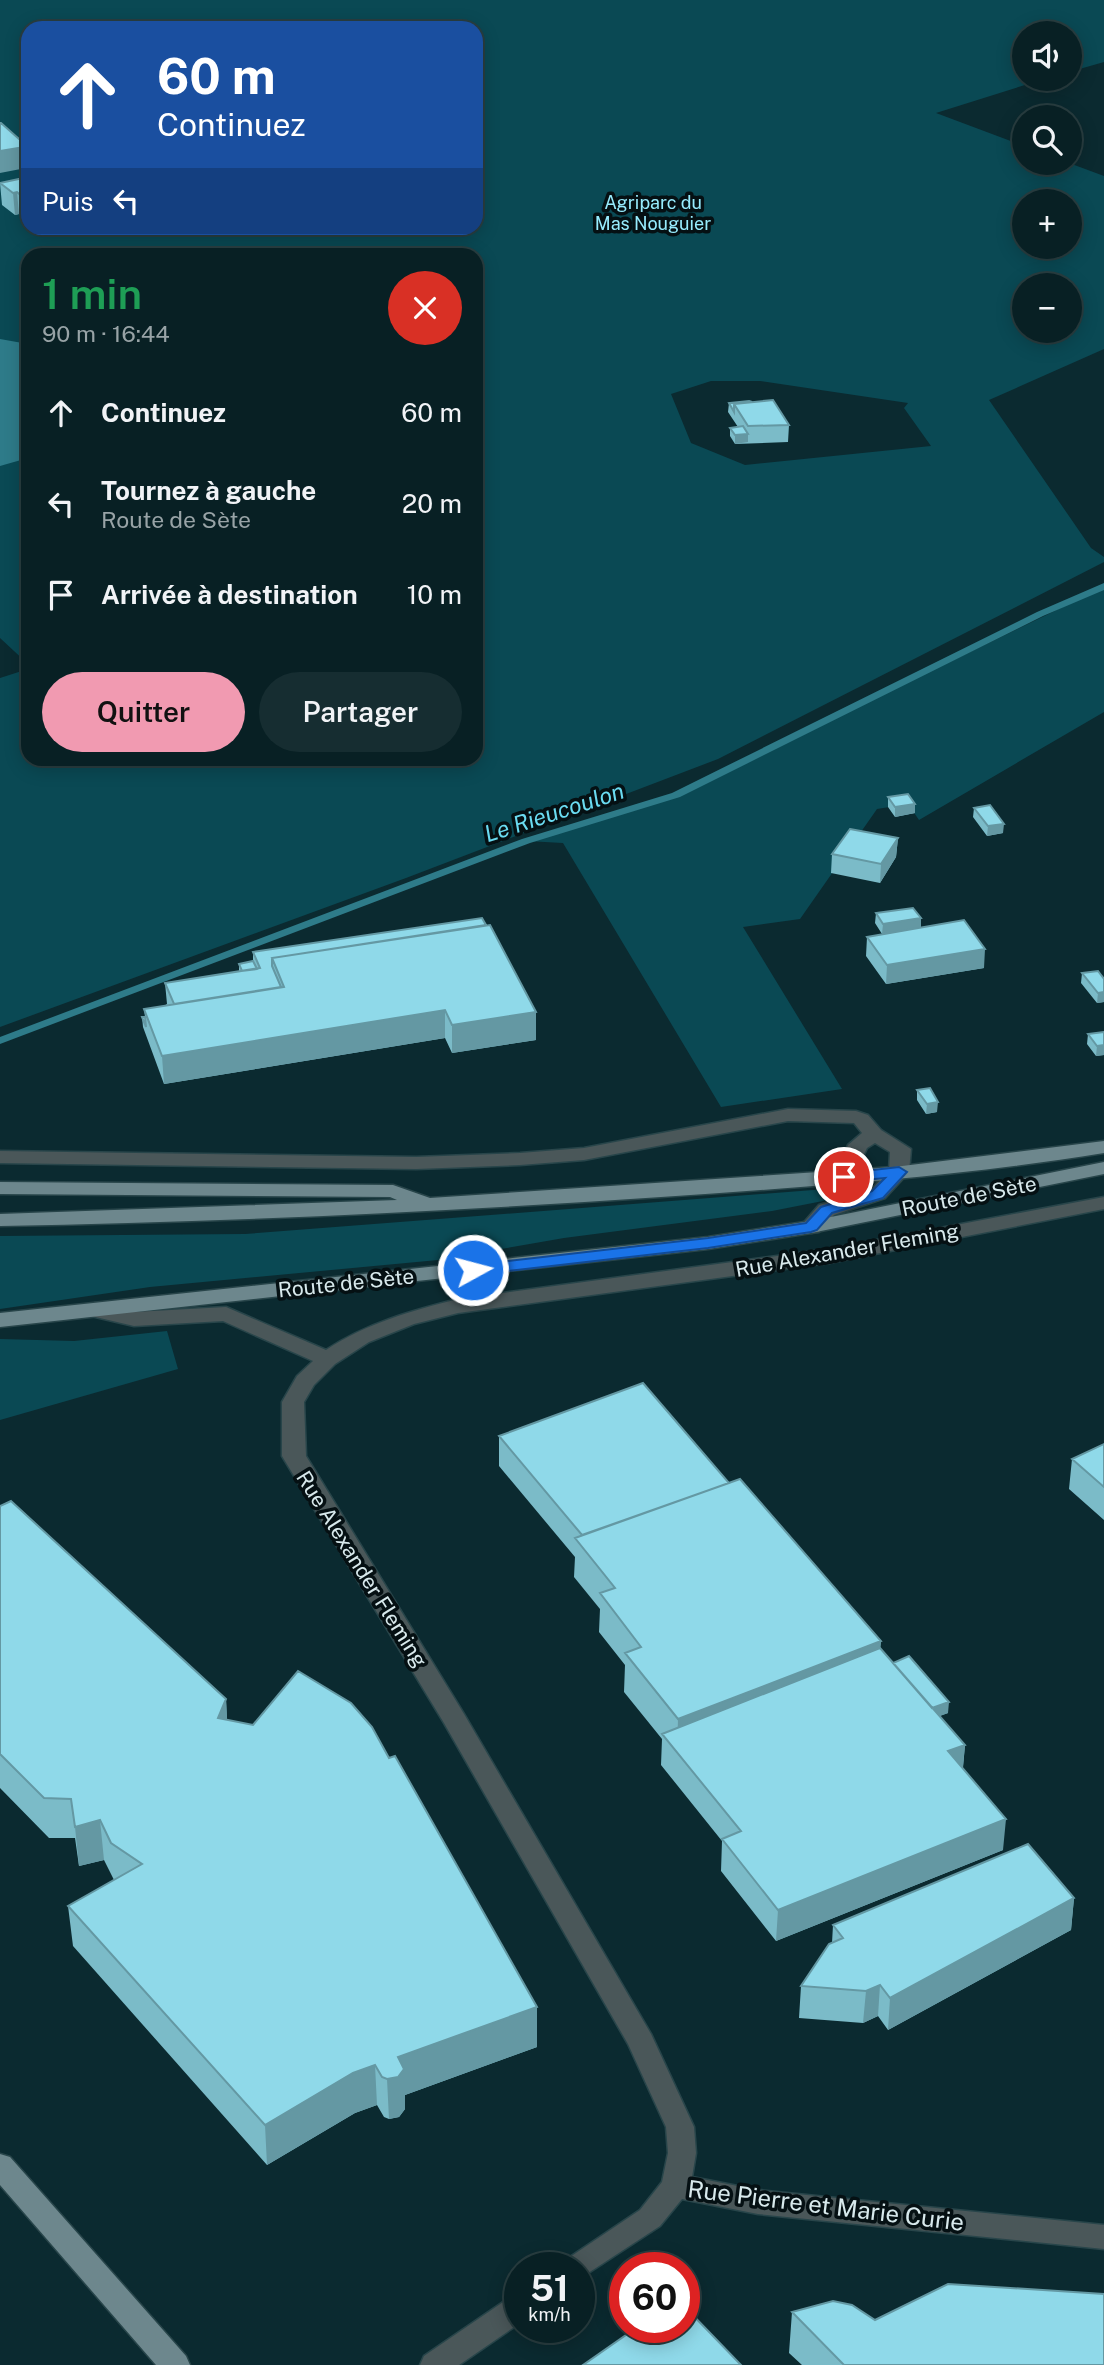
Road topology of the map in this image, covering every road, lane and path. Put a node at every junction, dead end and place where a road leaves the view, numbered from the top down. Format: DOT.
graph roads {
  1 [pos="874,1134"];
  2 [pos="1104,1147"];
  3 [pos="0,1157"];
  4 [pos="1104,1168"];
  5 [pos="899,1172"];
  6 [pos="844,1177"];
  7 [pos="0,1188"];
  8 [pos="1104,1203"];
  9 [pos="431,1205"];
  10 [pos="0,1220"];
  11 [pos="811,1227"];
  12 [pos="95,1310"];
  13 [pos="0,1320"];
  14 [pos="327,1359"];
  15 [pos="0,2165"];
  16 [pos="676,2186"];
  17 [pos="1104,2237"];
  18 [pos="595,2256"];
  19 [pos="504,2318"];
  20 [pos="178,2362"];
  21 [pos="435,2365"];
  1 -- 3 [label="street"];
  1 -- 5 [label="street"];
  1 -- 6 [label="street"];
  2 -- 5 [label="main road, Route de Sète"];
  4 -- 11 [label="main road, Route de Sète"];
  5 -- 6 [label="main road, Route de Sète"];
  5 -- 11 [label="street"];
  6 -- 9 [label="main road, Route de Sète"];
  7 -- 9 [label="main road"];
  8 -- 14 [label="street, Rue Alexander Fleming"];
  9 -- 10 [label="main road, Route de Sète"];
  11 -- 12 [label="main road, Route de Sète"];
  12 -- 13 [label="main road, Route de Sète"];
  12 -- 14 [label="street"];
  14 -- 16 [label="street, Rue Alexander Fleming"];
  15 -- 20 [label="main road"];
  16 -- 17 [label="street, Rue Pierre et Marie Curie"];
  16 -- 18 [label="street, Rue Pierre et Marie Curie"];
  19 -- 21 [label="street"];
}
